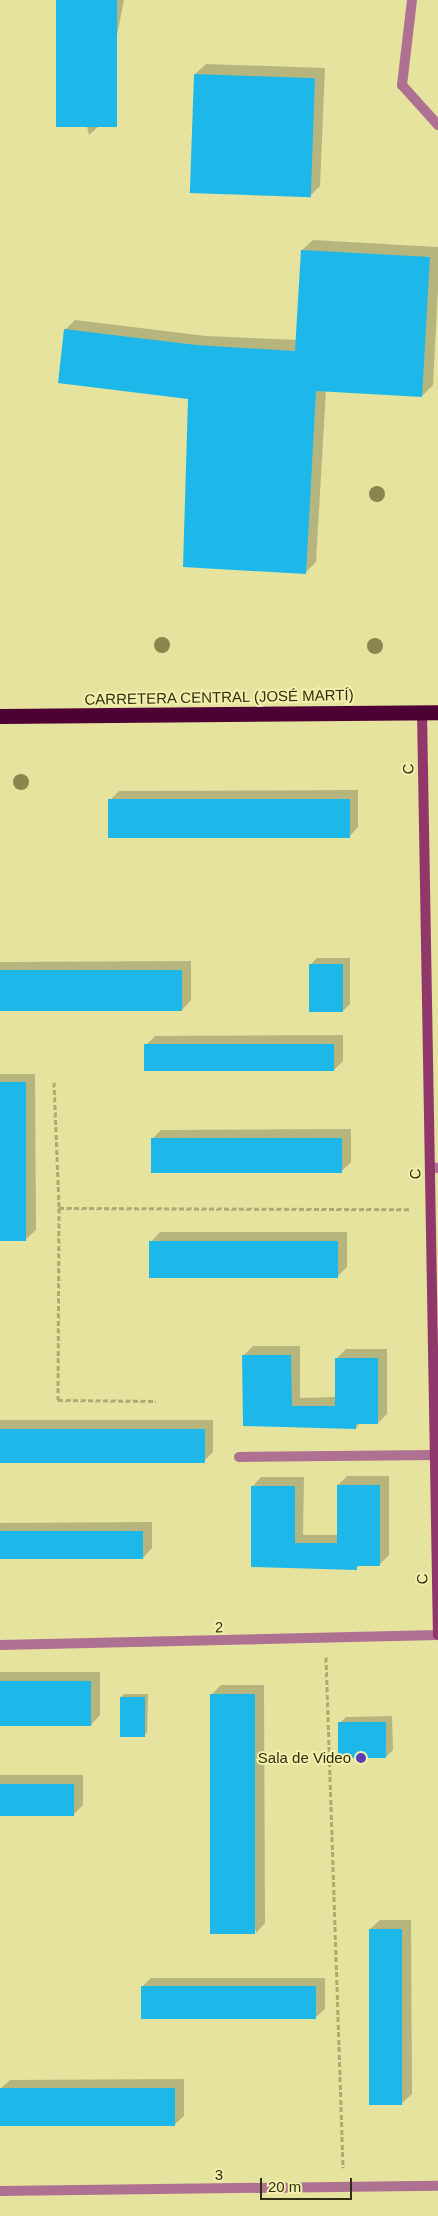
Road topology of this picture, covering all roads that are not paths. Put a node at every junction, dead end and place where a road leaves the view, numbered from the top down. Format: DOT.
graph roads {
  1 [pos="412,0"];
  2 [pos="438,126"];
  3 [pos="422,712"];
  4 [pos="438,712"];
  5 [pos="0,716"];
  6 [pos="434,1167"];
  7 [pos="435,1455"];
  8 [pos="239,1457"];
  9 [pos="438,1635"];
  10 [pos="0,1645"];
  11 [pos="438,2186"];
  12 [pos="0,2192"];
  1 -- 2 [label="street"];
  3 -- 4 [label="highway, CARRETERA CENTRAL (JOSÉ MARTÍ)"];
  3 -- 5 [label="highway, CARRETERA CENTRAL (JOSÉ MARTÍ)"];
  3 -- 6 [label="street, C"];
  6 -- 7 [label="street, C"];
  7 -- 8 [label="street"];
  7 -- 9 [label="street, C"];
  9 -- 10 [label="street, 2"];
  11 -- 12 [label="street, 3"];
}
